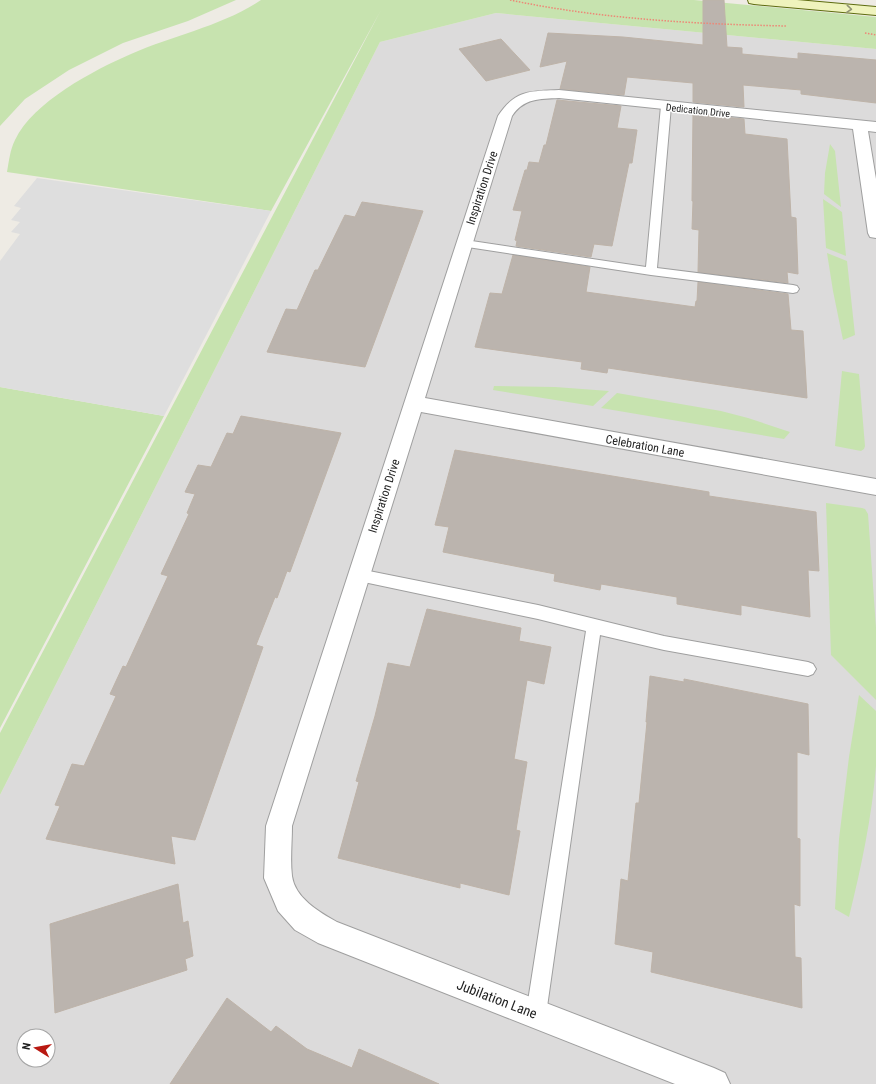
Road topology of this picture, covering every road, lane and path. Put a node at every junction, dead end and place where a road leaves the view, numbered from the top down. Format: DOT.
graph roads {
  1 [pos="510,0"];
  2 [pos="754,0"];
  3 [pos="876,11"];
  4 [pos="787,26"];
  5 [pos="861,32"];
  6 [pos="876,35"];
  7 [pos="521,99"];
  8 [pos="666,106"];
  9 [pos="860,125"];
  10 [pos="876,127"];
  11 [pos="876,233"];
  12 [pos="464,244"];
  13 [pos="651,271"];
  14 [pos="793,289"];
  15 [pos="414,403"];
  16 [pos="876,487"];
  17 [pos="359,574"];
  18 [pos="594,627"];
  19 [pos="808,669"];
  20 [pos="288,901"];
  21 [pos="536,1014"];
  22 [pos="714,1084"];
  1 -- 4 [label="path"];
  2 -- 3 [label="main road, one-way"];
  5 -- 6 [label="path"];
  7 -- 8 [label="street, Dedication Drive"];
  7 -- 12 [label="street, Inspiration Drive"];
  8 -- 9 [label="street, Dedication Drive"];
  8 -- 13 [label="lane"];
  9 -- 10 [label="street, Dedication Drive"];
  9 -- 11 [label="street"];
  12 -- 13 [label="lane"];
  12 -- 15 [label="street, Inspiration Drive"];
  13 -- 14 [label="lane"];
  15 -- 16 [label="street, Celebration Lane"];
  15 -- 17 [label="street, Inspiration Drive"];
  17 -- 18 [label="lane"];
  17 -- 20 [label="street, Inspiration Drive"];
  18 -- 19 [label="lane"];
  18 -- 21 [label="lane"];
  20 -- 21 [label="street, Jubilation Lane"];
  21 -- 22 [label="street, Jubilation Lane"];
}
